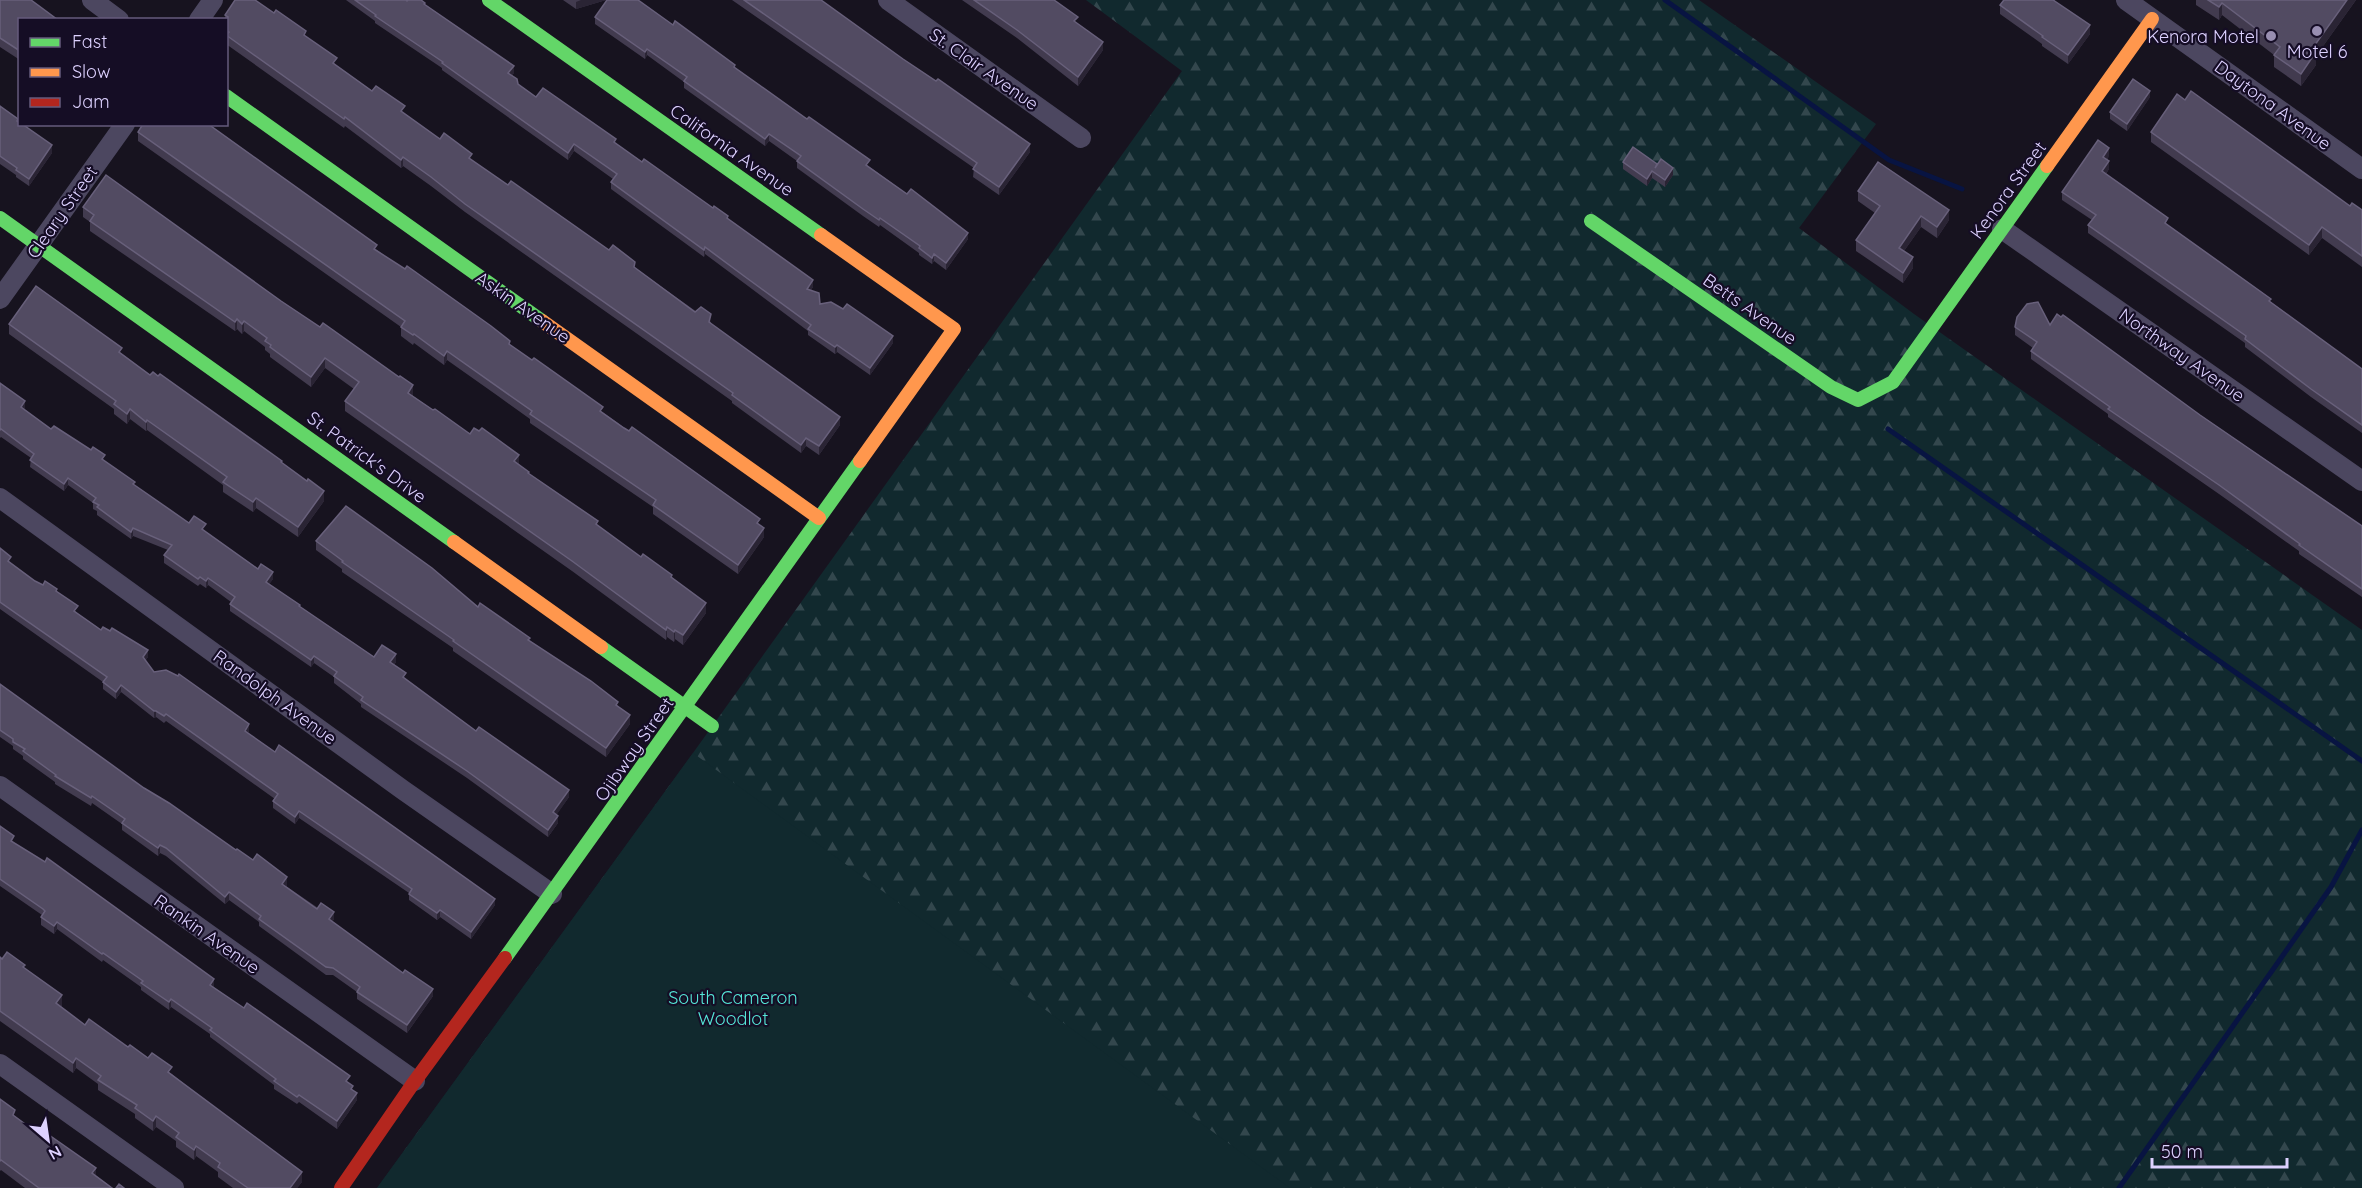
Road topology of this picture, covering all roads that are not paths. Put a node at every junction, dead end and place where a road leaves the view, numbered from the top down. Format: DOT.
graph roads {
  1 [pos="92,0"];
  2 [pos="213,0"];
  3 [pos="489,0"];
  4 [pos="888,0"];
  5 [pos="2126,0"];
  6 [pos="116,18"];
  7 [pos="200,18"];
  8 [pos="2152,19"];
  9 [pos="228,97"];
  10 [pos="123,126"];
  11 [pos="1081,138"];
  12 [pos="2362,169"];
  13 [pos="0,218"];
  14 [pos="1591,221"];
  15 [pos="2002,229"];
  16 [pos="39,245"];
  17 [pos="0,299"];
  18 [pos="954,329"];
  19 [pos="1893,382"];
  20 [pos="2362,481"];
  21 [pos="0,498"];
  22 [pos="819,518"];
  23 [pos="686,707"];
  24 [pos="712,726"];
  25 [pos="0,786"];
  26 [pos="552,894"];
  27 [pos="0,1064"];
  28 [pos="415,1082"];
  29 [pos="174,1188"];
  30 [pos="341,1188"];
  1 -- 6 [label="street"];
  2 -- 7 [label="street"];
  3 -- 18 [label="street, California Avenue"];
  4 -- 11 [label="street, St. Clair Avenue"];
  5 -- 8 [label="street, Daytona Avenue"];
  8 -- 12 [label="street, Daytona Avenue"];
  8 -- 15 [label="street, Kenora Street"];
  9 -- 22 [label="street, Askin Avenue"];
  10 -- 16 [label="street, Cleary Street"];
  13 -- 16 [label="street, St. Patrick's Drive"];
  14 -- 19 [label="street, Betts Avenue"];
  15 -- 19 [label="street, Kenora Street"];
  15 -- 20 [label="street, Northway Avenue"];
  16 -- 17 [label="street, Cleary Street"];
  16 -- 23 [label="street, St. Patrick's Drive"];
  18 -- 22 [label="street, Ojibway Street"];
  21 -- 26 [label="street, Randolph Avenue"];
  22 -- 23 [label="street, Ojibway Street"];
  23 -- 24 [label="street, St. Patrick's Drive"];
  23 -- 26 [label="street, Ojibway Street"];
  25 -- 28 [label="street, Rankin Avenue"];
  26 -- 28 [label="street, Ojibway Street"];
  27 -- 29 [label="street"];
  28 -- 30 [label="street, Ojibway Street"];
}
